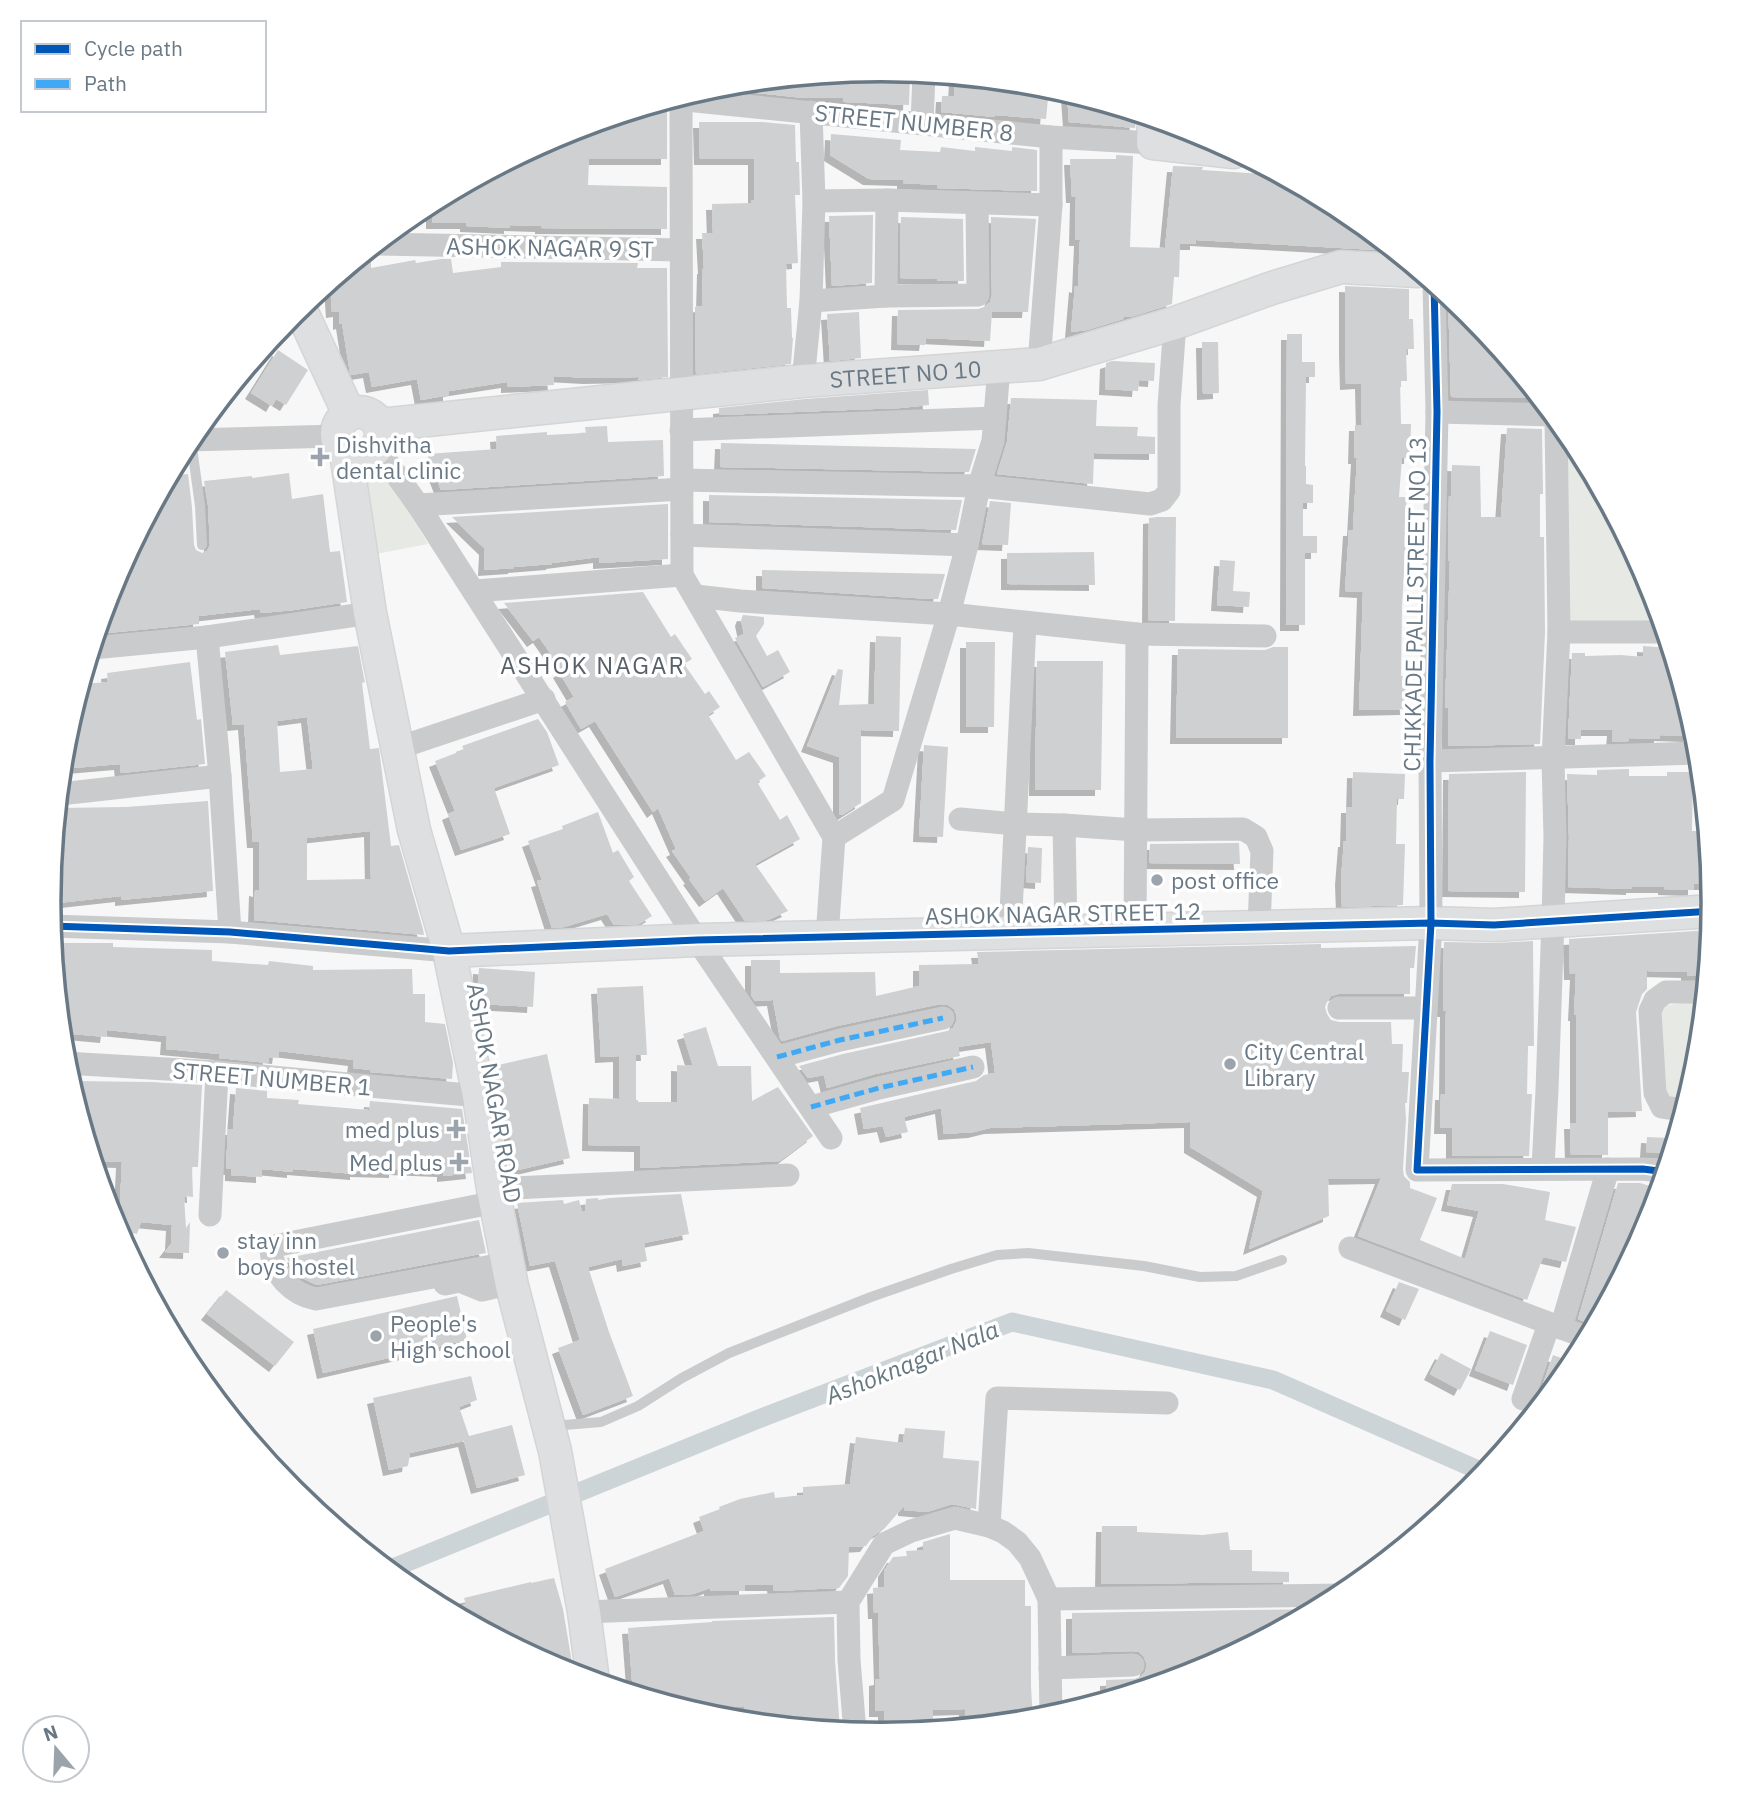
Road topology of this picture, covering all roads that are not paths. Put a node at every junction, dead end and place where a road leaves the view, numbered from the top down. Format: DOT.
graph roads {
  1 [pos="924,84"];
  2 [pos="706,101"];
  3 [pos="679,108"];
  4 [pos="811,111"];
  5 [pos="922,123"];
  6 [pos="1154,131"];
  7 [pos="1051,136"];
  8 [pos="887,200"];
  9 [pos="814,201"];
  10 [pos="977,204"];
  11 [pos="1051,205"];
  12 [pos="393,244"];
  13 [pos="680,250"];
  14 [pos="1403,270"];
  15 [pos="886,296"];
  16 [pos="1434,297"];
  17 [pos="811,301"];
  18 [pos="304,319"];
  19 [pos="1175,323"];
  20 [pos="1039,364"];
  21 [pos="999,367"];
  22 [pos="803,381"];
  23 [pos="681,395"];
  24 [pos="1437,412"];
  25 [pos="1542,416"];
  26 [pos="995,418"];
  27 [pos="681,430"];
  28 [pos="344,434"];
  29 [pos="1554,434"];
  30 [pos="378,437"];
  31 [pos="205,439"];
  32 [pos="193,457"];
  33 [pos="682,484"];
  34 [pos="979,486"];
  35 [pos="418,505"];
  36 [pos="682,535"];
  37 [pos="202,545"];
  38 [pos="967,545"];
  39 [pos="682,575"];
  40 [pos="475,591"];
  41 [pos="696,596"];
  42 [pos="370,613"];
  43 [pos="949,614"];
  44 [pos="1025,623"];
  45 [pos="1559,632"];
  46 [pos="1655,632"];
  47 [pos="1137,634"];
  48 [pos="1265,636"];
  49 [pos="206,637"];
  50 [pos="102,647"];
  51 [pos="544,699"];
  52 [pos="398,748"];
  53 [pos="1688,753"];
  54 [pos="1553,759"];
  55 [pos="1430,761"];
  56 [pos="220,776"];
  57 [pos="68,793"];
  58 [pos="960,819"];
  59 [pos="1016,824"];
  60 [pos="1064,825"];
  61 [pos="1136,830"];
  62 [pos="834,837"];
  63 [pos="1702,912"];
  64 [pos="1553,920"];
  65 [pos="1431,923"];
  66 [pos="62,926"];
  67 [pos="1259,927"];
  68 [pos="1135,930"];
  69 [pos="230,932"];
  70 [pos="1066,932"];
  71 [pos="1010,933"];
  72 [pos="827,937"];
  73 [pos="697,940"];
  74 [pos="449,951"];
  75 [pos="1697,992"];
  76 [pos="1339,1008"];
  77 [pos="1426,1008"];
  78 [pos="943,1018"];
  79 [pos="777,1057"];
  80 [pos="77,1064"];
  81 [pos="973,1067"];
  82 [pos="217,1072"];
  83 [pos="479,1096"];
  84 [pos="811,1107"];
  85 [pos="1675,1109"];
  86 [pos="831,1138"];
  87 [pos="1542,1168"];
  88 [pos="1608,1169"];
  89 [pos="1657,1170"];
  90 [pos="788,1175"];
  91 [pos="495,1196"];
  92 [pos="210,1215"];
  93 [pos="1350,1248"];
  94 [pos="1282,1260"];
  95 [pos="510,1273"];
  96 [pos="318,1310"];
  97 [pos="1555,1326"];
  98 [pos="1579,1335"];
  99 [pos="1522,1399"];
  100 [pos="1167,1403"];
  101 [pos="552,1438"];
  102 [pos="989,1526"];
  103 [pos="1320,1595"];
  104 [pos="1049,1599"];
  105 [pos="848,1602"];
  106 [pos="584,1612"];
  107 [pos="1133,1665"];
  108 [pos="1051,1668"];
  109 [pos="591,1669"];
  110 [pos="1051,1705"];
  111 [pos="854,1722"];
  1 -- 5 [label="street"];
  2 -- 4 [label="street, STREET NUMBER 8"];
  3 -- 13 [label="street"];
  4 -- 5 [label="street, STREET NUMBER 8"];
  4 -- 9 [label="street"];
  5 -- 7 [label="street, STREET NUMBER 8"];
  6 -- 7 [label="street, STREET NUMBER 8"];
  7 -- 11 [label="street"];
  8 -- 9 [label="street"];
  8 -- 10 [label="street"];
  8 -- 15 [label="street"];
  9 -- 17 [label="street"];
  10 -- 11 [label="street"];
  10 -- 15 [label="street"];
  11 -- 20 [label="street"];
  12 -- 13 [label="street, ASHOK NAGAR 9 ST"];
  13 -- 23 [label="street"];
  14 -- 19 [label="street, STREET NO 10"];
  15 -- 17 [label="street"];
  16 -- 24 [label="street, CHIKKADE PALLI STREET NO 13"];
  17 -- 22 [label="street"];
  18 -- 28 [label="street, ASHOK NAGAR ROAD"];
  19 -- 20 [label="street, STREET NO 10"];
  19 -- 34 [label="street"];
  20 -- 21 [label="street, STREET NO 10"];
  21 -- 22 [label="street, STREET NO 10"];
  21 -- 26 [label="street"];
  22 -- 23 [label="street, STREET NO 10"];
  23 -- 27 [label="street"];
  23 -- 30 [label="street, STREET NO 10"];
  24 -- 25 [label="street"];
  24 -- 55 [label="street, CHIKKADE PALLI STREET NO 13"];
  26 -- 27 [label="street"];
  26 -- 34 [label="street"];
  27 -- 33 [label="street"];
  28 -- 30 [label="street, STREET NO 10"];
  28 -- 30 [label="street"];
  28 -- 31 [label="street"];
  28 -- 42 [label="street, ASHOK NAGAR ROAD"];
  29 -- 45 [label="street"];
  30 -- 35 [label="street"];
  32 -- 37 [label="lane"];
  33 -- 34 [label="street"];
  33 -- 35 [label="street"];
  33 -- 36 [label="street"];
  34 -- 38 [label="street"];
  35 -- 40 [label="street"];
  36 -- 38 [label="street"];
  36 -- 39 [label="street"];
  38 -- 43 [label="street"];
  39 -- 40 [label="street"];
  39 -- 41 [label="street"];
  40 -- 51 [label="street"];
  41 -- 43 [label="street"];
  41 -- 62 [label="street"];
  42 -- 49 [label="street"];
  42 -- 52 [label="street, ASHOK NAGAR ROAD"];
  43 -- 44 [label="street"];
  43 -- 62 [label="street"];
  44 -- 47 [label="street"];
  44 -- 59 [label="street"];
  45 -- 46 [label="street"];
  45 -- 54 [label="street"];
  47 -- 48 [label="street"];
  47 -- 61 [label="street"];
  49 -- 50 [label="street"];
  49 -- 56 [label="street"];
  51 -- 52 [label="street"];
  51 -- 73 [label="street"];
  52 -- 74 [label="street, ASHOK NAGAR ROAD"];
  53 -- 54 [label="street"];
  54 -- 55 [label="street"];
  54 -- 64 [label="street"];
  55 -- 65 [label="street, CHIKKADE PALLI STREET NO 13"];
  56 -- 57 [label="street"];
  56 -- 69 [label="street"];
  58 -- 59 [label="street"];
  59 -- 60 [label="street"];
  59 -- 71 [label="street"];
  60 -- 61 [label="street"];
  60 -- 70 [label="street"];
  61 -- 67 [label="street"];
  61 -- 68 [label="street"];
  62 -- 72 [label="street"];
  63 -- 64 [label="street, ASHOK NAGAR STREET 12"];
  64 -- 65 [label="street, ASHOK NAGAR STREET 12"];
  64 -- 87 [label="street"];
  65 -- 67 [label="street, ASHOK NAGAR STREET 12"];
  65 -- 77 [label="street, CHIKKADE PALLI STREET NO 13"];
  66 -- 69 [label="street"];
  67 -- 68 [label="street, ASHOK NAGAR STREET 12"];
  68 -- 70 [label="street, ASHOK NAGAR STREET 12"];
  69 -- 74 [label="street"];
  70 -- 71 [label="street, ASHOK NAGAR STREET 12"];
  71 -- 72 [label="street, ASHOK NAGAR STREET 12"];
  72 -- 73 [label="street, ASHOK NAGAR STREET 12"];
  73 -- 74 [label="street, ASHOK NAGAR STREET 12"];
  73 -- 79 [label="street"];
  74 -- 83 [label="street, ASHOK NAGAR ROAD"];
  75 -- 85 [label="street"];
  76 -- 77 [label="street"];
  77 -- 87 [label="street, CHIKKADE PALLI STREET NO 13"];
  78 -- 79 [label="street"];
  79 -- 84 [label="street"];
  80 -- 82 [label="street, STREET NUMBER 1"];
  81 -- 84 [label="street"];
  82 -- 83 [label="street, STREET NUMBER 1"];
  82 -- 92 [label="street"];
  83 -- 91 [label="street, ASHOK NAGAR ROAD"];
  84 -- 86 [label="street"];
  87 -- 88 [label="street"];
  88 -- 89 [label="street"];
  88 -- 97 [label="street"];
  90 -- 91 [label="street"];
  91 -- 95 [label="street, ASHOK NAGAR ROAD"];
  91 -- 95 [label="street"];
  93 -- 97 [label="street"];
  94 -- 101 [label="lane"];
  95 -- 96 [label="street"];
  95 -- 101 [label="street, ASHOK NAGAR ROAD"];
  97 -- 98 [label="street"];
  97 -- 99 [label="street"];
  100 -- 102 [label="street"];
  101 -- 106 [label="street, ASHOK NAGAR ROAD"];
  102 -- 104 [label="street"];
  102 -- 105 [label="street"];
  103 -- 104 [label="street"];
  104 -- 108 [label="street"];
  105 -- 106 [label="street"];
  105 -- 111 [label="street"];
  106 -- 109 [label="street, ASHOK NAGAR ROAD"];
  107 -- 108 [label="street"];
  108 -- 110 [label="street"];
}
